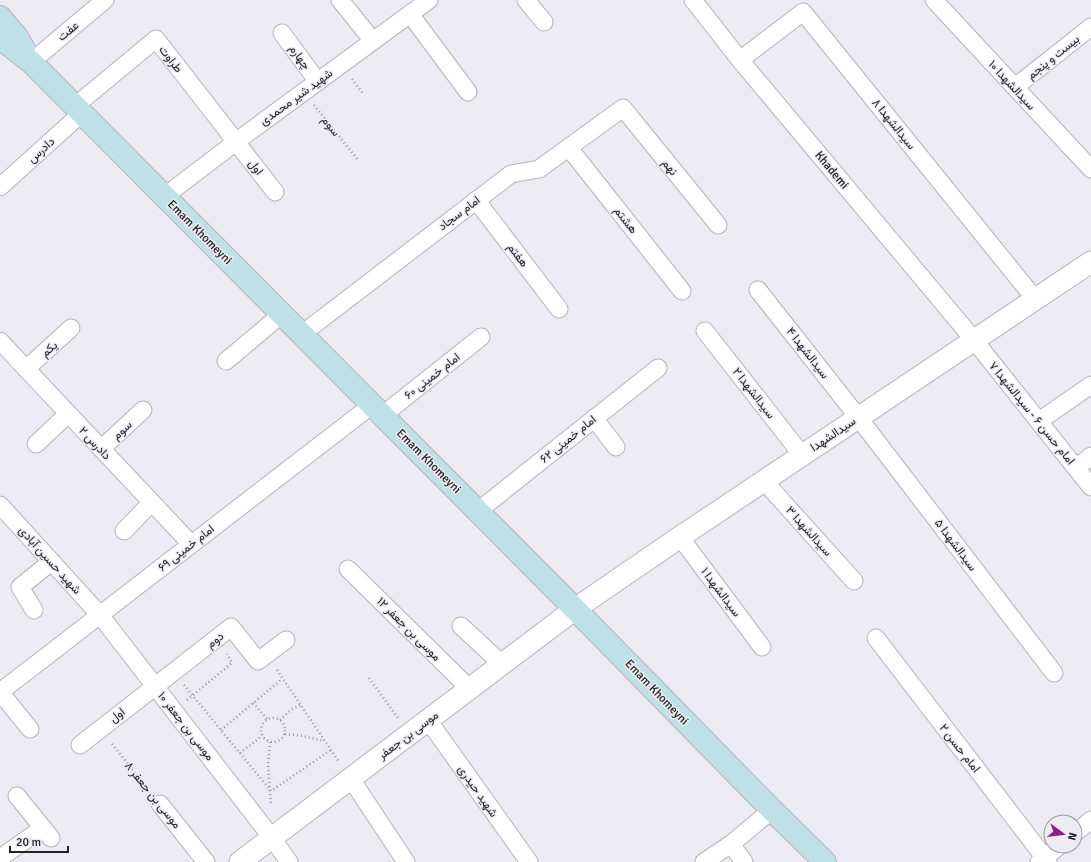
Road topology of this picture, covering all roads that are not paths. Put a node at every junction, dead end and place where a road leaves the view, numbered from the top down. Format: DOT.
graph roads {
  1 [pos="105,0"];
  2 [pos="340,0"];
  3 [pos="429,0"];
  4 [pos="526,0"];
  5 [pos="692,0"];
  6 [pos="934,0"];
  7 [pos="410,14"];
  8 [pos="0,17"];
  9 [pos="544,22"];
  10 [pos="1091,27"];
  11 [pos="282,33"];
  12 [pos="0,38"];
  13 [pos="373,41"];
  14 [pos="740,60"];
  15 [pos="31,62"];
  16 [pos="318,82"];
  17 [pos="1015,87"];
  18 [pos="468,92"];
  19 [pos="623,108"];
  20 [pos="78,109"];
  21 [pos="236,142"];
  22 [pos="569,148"];
  23 [pos="1091,169"];
  24 [pos="0,187"];
  25 [pos="276,192"];
  26 [pos="165,196"];
  27 [pos="476,200"];
  28 [pos="718,225"];
  29 [pos="1091,262"];
  30 [pos="758,290"];
  31 [pos="682,292"];
  32 [pos="1035,299"];
  33 [pos="559,309"];
  34 [pos="282,314"];
  35 [pos="71,328"];
  36 [pos="705,331"];
  37 [pos="302,334"];
  38 [pos="481,337"];
  39 [pos="974,340"];
  40 [pos="0,341"];
  41 [pos="226,361"];
  42 [pos="658,368"];
  43 [pos="26,369"];
  44 [pos="1091,384"];
  45 [pos="143,410"];
  46 [pos="378,410"];
  47 [pos="68,414"];
  48 [pos="858,417"];
  49 [pos="594,418"];
  50 [pos="1039,421"];
  51 [pos="36,444"];
  52 [pos="616,447"];
  53 [pos="101,450"];
  54 [pos="802,455"];
  55 [pos="1091,456"];
  56 [pos="1076,468"];
  57 [pos="764,481"];
  58 [pos="1091,487"];
  59 [pos="151,503"];
  60 [pos="0,505"];
  61 [pos="478,511"];
  62 [pos="124,531"];
  63 [pos="680,537"];
  64 [pos="190,544"];
  65 [pos="52,562"];
  66 [pos="348,569"];
  67 [pos="854,581"];
  68 [pos="576,609"];
  69 [pos="34,610"];
  70 [pos="100,615"];
  71 [pos="462,626"];
  72 [pos="876,638"];
  73 [pos="286,640"];
  74 [pos="762,647"];
  75 [pos="502,664"];
  76 [pos="1054,673"];
  77 [pos="154,686"];
  78 [pos="470,688"];
  79 [pos="428,720"];
  80 [pos="30,729"];
  81 [pos="80,745"];
  82 [pos="351,778"];
  83 [pos="17,796"];
  84 [pos="160,804"];
  85 [pos="772,810"];
  86 [pos="1091,820"];
  87 [pos="1083,826"];
  88 [pos="272,838"];
  89 [pos="731,844"];
  90 [pos="0,858"];
  91 [pos="1044,860"];
  92 [pos="206,862"];
  93 [pos="240,862"];
  94 [pos="289,862"];
  95 [pos="406,862"];
  96 [pos="529,862"];
  97 [pos="704,862"];
  98 [pos="744,862"];
  99 [pos="825,862"];
  1 -- 15 [label="street, عفت"];
  2 -- 13 [label="street"];
  3 -- 7 [label="street, شهید شیر محمدی"];
  4 -- 9 [label="street"];
  5 -- 14 [label="street, Khademi"];
  6 -- 17 [label="street, سیدالشهدا ۱۰"];
  7 -- 13 [label="street, شهید شیر محمدی"];
  7 -- 18 [label="street"];
  8 -- 15 [label="main road, Emam Khomeyni"];
  10 -- 17 [label="street, بیست و پنجم"];
  11 -- 16 [label="street, چهارم"];
  12 -- 15 [label="main road, Emam Khomeyni"];
  13 -- 16 [label="street, شهید شیر محمدی"];
  14 -- 32 [label="street, سیدالشهدا ۸"];
  14 -- 39 [label="street, Khademi"];
  15 -- 20 [label="main road, Emam Khomeyni"];
  16 -- 21 [label="street, شهید شیر محمدی"];
  17 -- 23 [label="street, سیدالشهدا ۱۰"];
  19 -- 22 [label="street, امام سجاد"];
  19 -- 28 [label="street, نهم"];
  20 -- 21 [label="street, طراوت"];
  20 -- 24 [label="street, دادرس"];
  20 -- 26 [label="main road, Emam Khomeyni"];
  21 -- 25 [label="street, اول"];
  21 -- 26 [label="street, شهید شیر محمدی"];
  22 -- 27 [label="street, امام سجاد"];
  22 -- 31 [label="street, هشتم"];
  26 -- 34 [label="main road, Emam Khomeyni"];
  27 -- 33 [label="street, هفتم"];
  27 -- 37 [label="street, امام سجاد"];
  29 -- 32 [label="street, سیدالشهدا"];
  30 -- 48 [label="street, سیدالشهدا ۴"];
  32 -- 39 [label="street, سیدالشهدا"];
  34 -- 37 [label="main road, Emam Khomeyni"];
  34 -- 41 [label="street"];
  35 -- 43 [label="street, یکم"];
  36 -- 54 [label="street, سیدالشهدا ۲"];
  37 -- 46 [label="main road, Emam Khomeyni"];
  38 -- 46 [label="street, امام خمینی ۶۰"];
  39 -- 48 [label="street, سیدالشهدا"];
  39 -- 50 [label="street, امام حسن ۶ - سیدالشهدا ۷"];
  40 -- 43 [label="street, دادرس ۲"];
  42 -- 49 [label="street, امام خمینی ۶۲"];
  43 -- 47 [label="street, دادرس ۲"];
  44 -- 50 [label="street"];
  45 -- 53 [label="street, سوم"];
  46 -- 61 [label="main road, Emam Khomeyni"];
  46 -- 64 [label="street, امام خمینی ۶۹"];
  47 -- 51 [label="street"];
  47 -- 53 [label="street, دادرس ۲"];
  48 -- 54 [label="street, سیدالشهدا"];
  48 -- 76 [label="street, سیدالشهدا ۵"];
  49 -- 52 [label="street"];
  49 -- 61 [label="street, امام خمینی ۶۲"];
  50 -- 56 [label="street, امام حسن ۶ - سیدالشهدا ۷"];
  53 -- 59 [label="street, دادرس ۲"];
  54 -- 57 [label="street, سیدالشهدا"];
  55 -- 56 [label="street"];
  56 -- 58 [label="street, امام حسن ۶ - سیدالشهدا ۷"];
  57 -- 63 [label="street, سیدالشهدا"];
  57 -- 67 [label="street, سیدالشهدا ۳"];
  59 -- 62 [label="street"];
  59 -- 64 [label="street, دادرس ۲"];
  60 -- 65 [label="street, شهید حسین آبادی"];
  61 -- 68 [label="main road, Emam Khomeyni"];
  63 -- 68 [label="street, سیدالشهدا"];
  63 -- 74 [label="street, سیدالشهدا ۱"];
  64 -- 70 [label="street, امام خمینی ۶۹"];
  65 -- 69 [label="street"];
  65 -- 70 [label="street, شهید حسین آبادی"];
  66 -- 78 [label="street, موسی بن جعفر ۱۲"];
  68 -- 75 [label="street, موسی بن جعفر"];
  68 -- 85 [label="main road, Emam Khomeyni"];
  70 -- 77 [label="street, موسی بن جعفر ۱۰"];
  70 -- 80 [label="street, امام خمینی ۶۹"];
  71 -- 75 [label="street"];
  72 -- 91 [label="street, امام حسن ۲"];
  73 -- 77 [label="street, دوم"];
  75 -- 78 [label="street, موسی بن جعفر"];
  77 -- 81 [label="street, اول"];
  77 -- 88 [label="street, موسی بن جعفر ۱۰"];
  78 -- 79 [label="street, موسی بن جعفر"];
  79 -- 82 [label="street, موسی بن جعفر"];
  79 -- 96 [label="street, شهید حیدری"];
  82 -- 88 [label="street, موسی بن جعفر"];
  82 -- 95 [label="street"];
  83 -- 90 [label="street"];
  84 -- 92 [label="street, موسی بن جعفر ۸"];
  85 -- 89 [label="street"];
  85 -- 99 [label="main road, Emam Khomeyni"];
  86 -- 87 [label="street"];
  88 -- 93 [label="street, موسی بن جعفر"];
  88 -- 94 [label="street, موسی بن جعفر ۱۰"];
  89 -- 97 [label="street"];
  89 -- 98 [label="street"];
}
